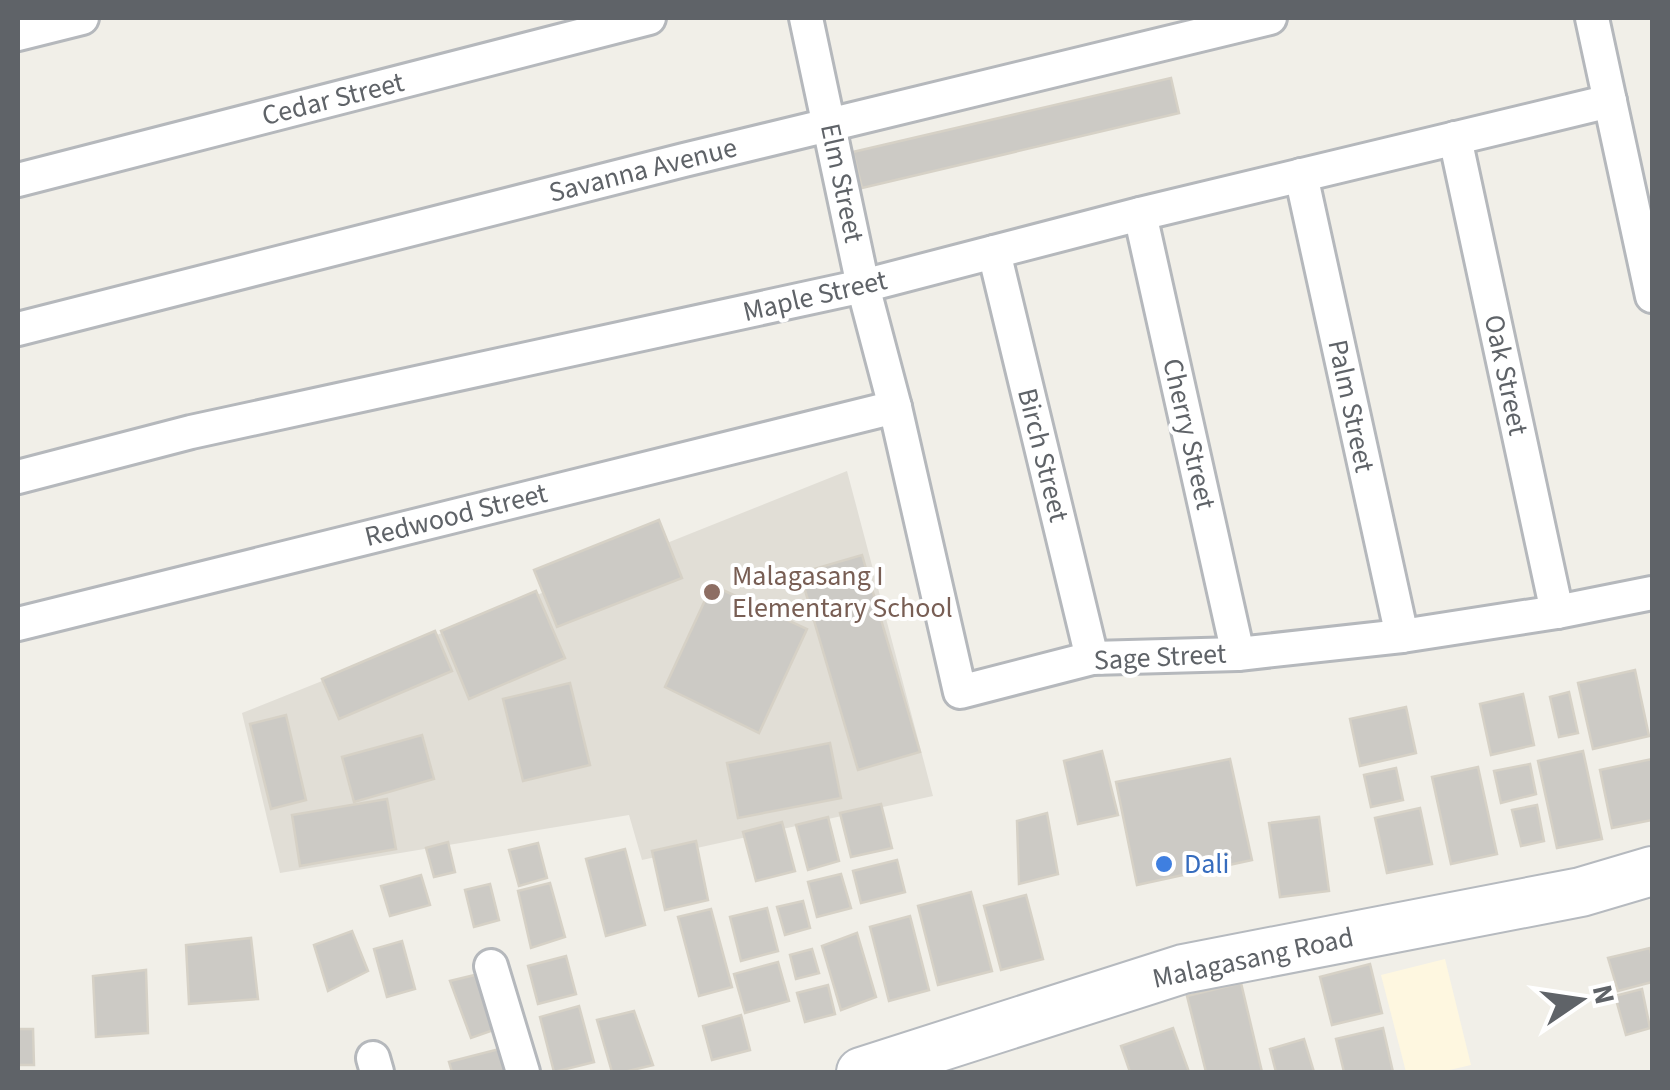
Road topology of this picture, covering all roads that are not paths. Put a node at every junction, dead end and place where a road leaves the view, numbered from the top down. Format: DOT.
graph roads {
  1 [pos="82,18"];
  2 [pos="649,18"];
  3 [pos="806,18"];
  4 [pos="1270,18"];
  5 [pos="1592,18"];
  6 [pos="18,34"];
  7 [pos="1610,101"];
  8 [pos="830,124"];
  9 [pos="1455,138"];
  10 [pos="1301,176"];
  11 [pos="18,180"];
  12 [pos="1140,214"];
  13 [pos="994,252"];
  14 [pos="863,286"];
  15 [pos="1652,296"];
  16 [pos="18,330"];
  17 [pos="895,406"];
  18 [pos="18,477"];
  19 [pos="1652,593"];
  20 [pos="1557,612"];
  21 [pos="18,624"];
  22 [pos="1402,636"];
  23 [pos="1238,654"];
  24 [pos="1092,658"];
  25 [pos="1652,871"];
  26 [pos="491,966"];
  27 [pos="523,1072"];
  28 [pos="861,1072"];
  1 -- 6 [label="street"];
  2 -- 11 [label="street, Cedar Street"];
  3 -- 8 [label="street, Elm Street"];
  4 -- 8 [label="street, Savanna Avenue"];
  5 -- 7 [label="street"];
  7 -- 9 [label="street, Maple Street"];
  7 -- 15 [label="street"];
  8 -- 14 [label="street, Elm Street"];
  8 -- 16 [label="street, Savanna Avenue"];
  9 -- 10 [label="street, Maple Street"];
  9 -- 20 [label="street, Oak Street"];
  10 -- 12 [label="street, Maple Street"];
  10 -- 22 [label="street, Palm Street"];
  12 -- 13 [label="street, Maple Street"];
  12 -- 23 [label="street, Cherry Street"];
  13 -- 14 [label="street, Maple Street"];
  13 -- 24 [label="street, Birch Street"];
  14 -- 17 [label="street, Elm Street"];
  14 -- 18 [label="street, Maple Street"];
  17 -- 21 [label="street, Redwood Street"];
  17 -- 24 [label="street, Sage Street"];
  19 -- 20 [label="street, Sage Street"];
  20 -- 22 [label="street, Sage Street"];
  22 -- 23 [label="street, Sage Street"];
  23 -- 24 [label="street, Sage Street"];
  25 -- 28 [label="main road, Malagasang Road"];
  26 -- 27 [label="street"];
}
